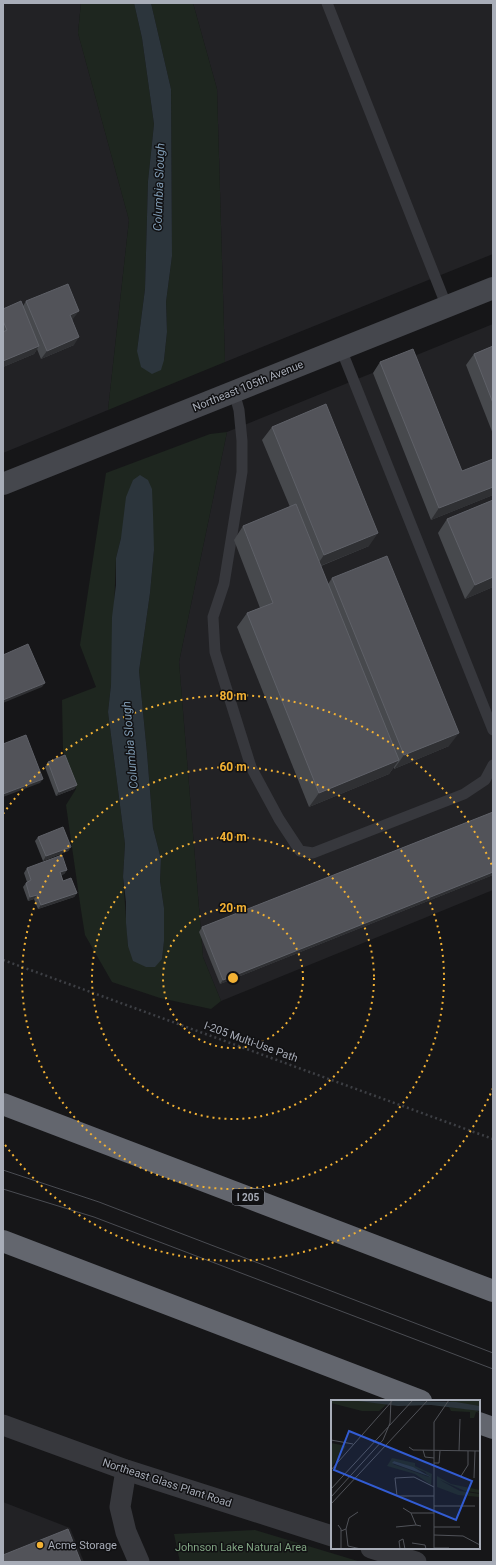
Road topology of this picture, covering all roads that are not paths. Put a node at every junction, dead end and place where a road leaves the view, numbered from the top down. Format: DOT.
graph roads {
  1 [pos="327,3"];
  2 [pos="493,288"];
  3 [pos="447,307"];
  4 [pos="341,349"];
  5 [pos="234,392"];
  6 [pos="3,484"];
  7 [pos="493,730"];
  8 [pos="493,765"];
  9 [pos="3,1104"];
  10 [pos="3,1241"];
  11 [pos="493,1291"];
  12 [pos="418,1400"];
  13 [pos="480,1423"];
  14 [pos="3,1425"];
  15 [pos="493,1428"];
  16 [pos="126,1470"];
  17 [pos="331,1536"];
  18 [pos="374,1549"];
  19 [pos="140,1562"];
  20 [pos="416,1562"];
  1 -- 3 [label="lane"];
  2 -- 3 [label="street, Northeast 105th Avenue"];
  3 -- 4 [label="street, Northeast 105th Avenue"];
  4 -- 5 [label="street, Northeast 105th Avenue"];
  4 -- 7 [label="lane"];
  5 -- 6 [label="street, Northeast 105th Avenue"];
  5 -- 8 [label="lane"];
  9 -- 11 [label="highway, I 205"];
  10 -- 12 [label="highway"];
  13 -- 15 [label="highway"];
  14 -- 16 [label="street, Northeast Glass Plant Road"];
  16 -- 17 [label="street, Northeast Glass Plant Road"];
  16 -- 19 [label="street"];
  18 -- 20 [label="street"];
}
